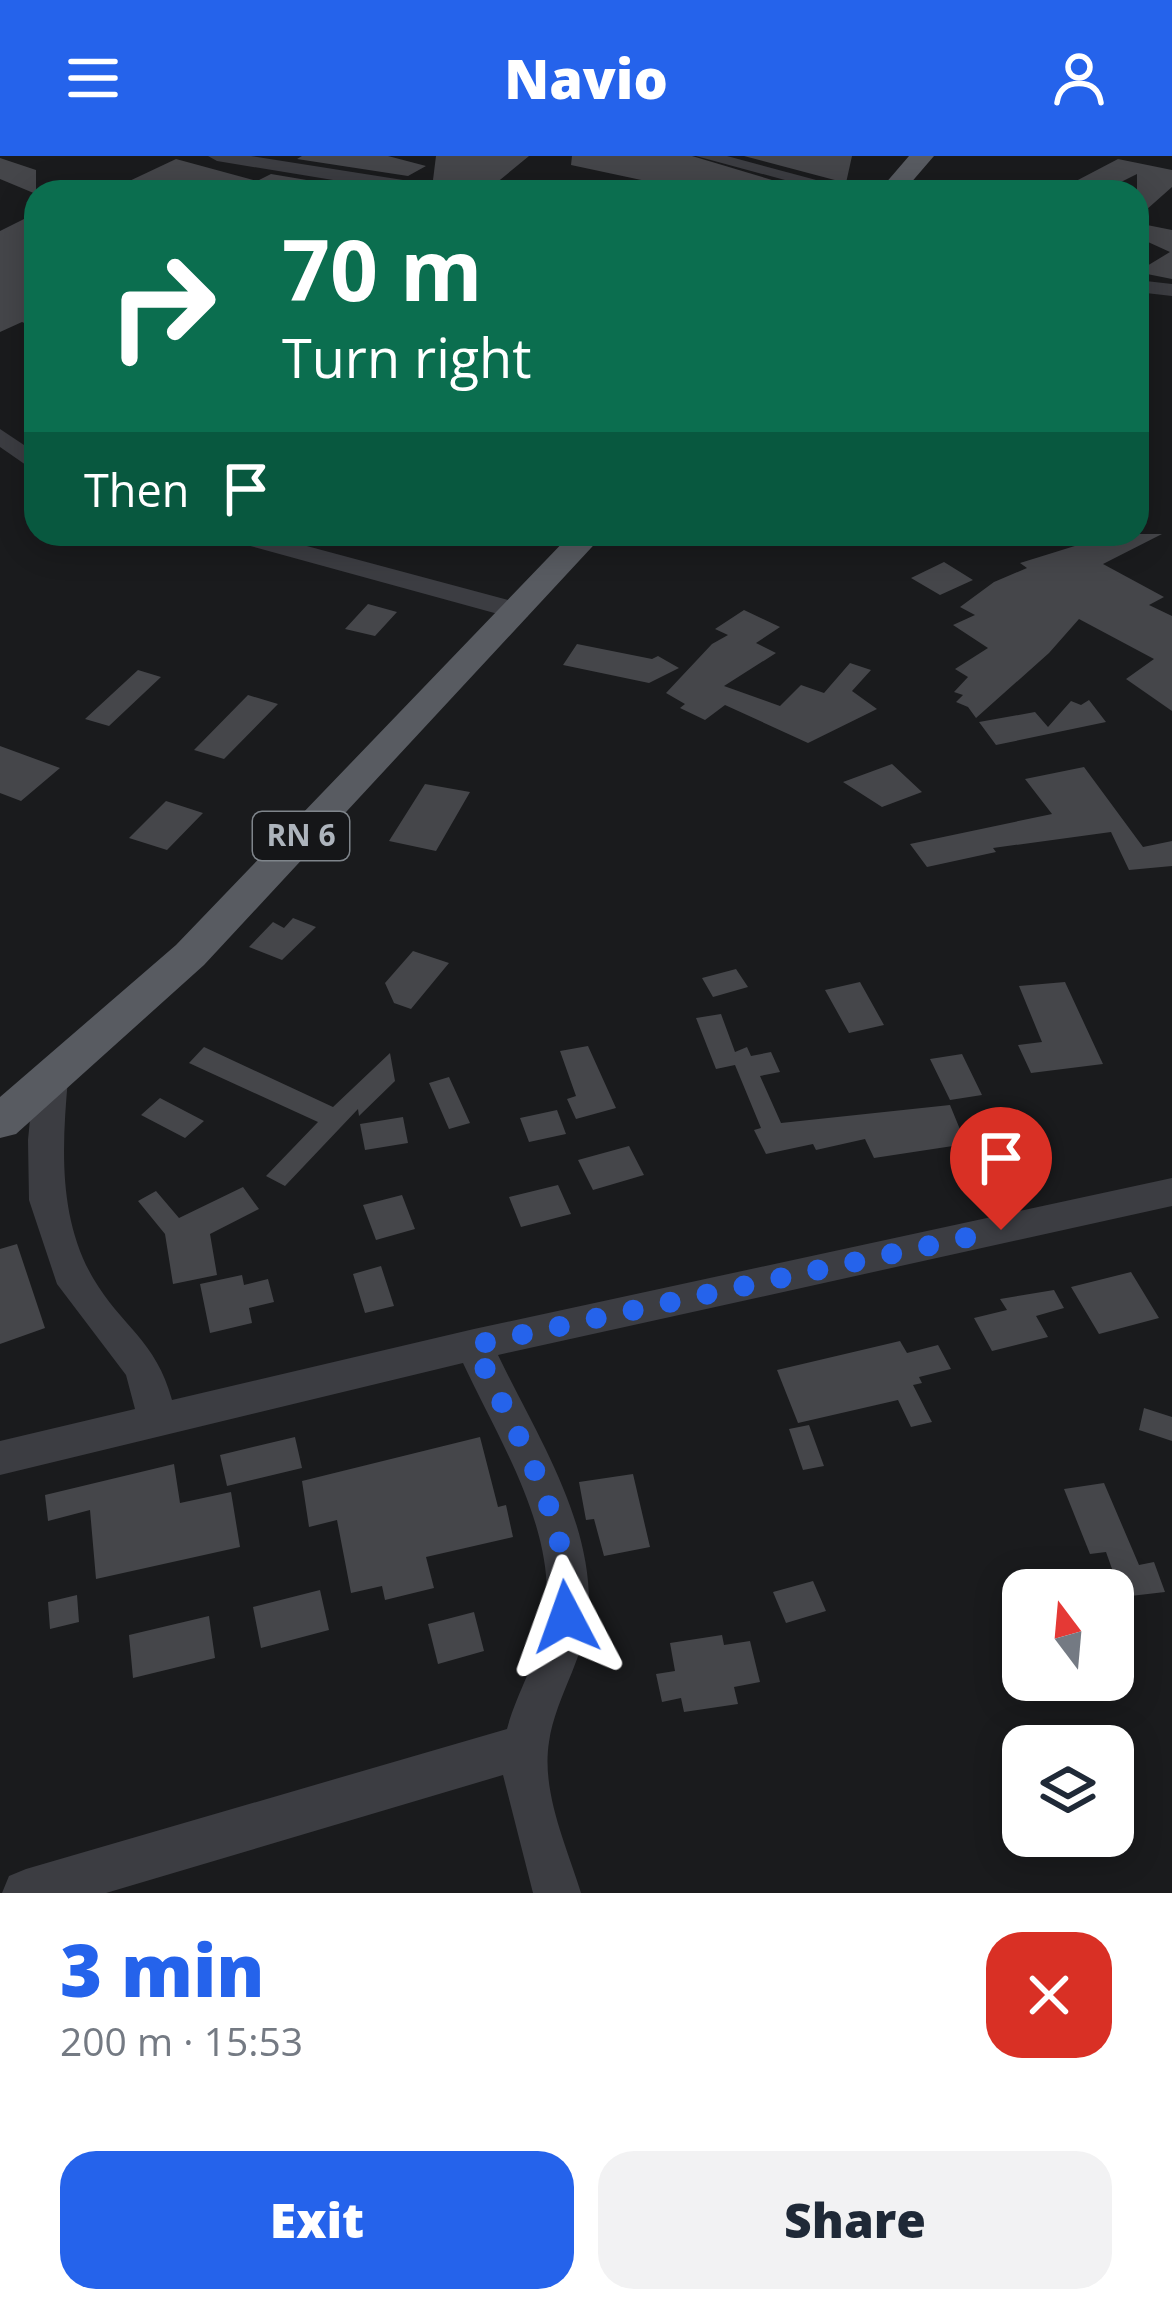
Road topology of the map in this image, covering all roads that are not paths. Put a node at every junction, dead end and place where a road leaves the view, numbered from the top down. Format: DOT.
graph roads {
  1 [pos="218,156"];
  2 [pos="705,156"];
  3 [pos="922,156"];
  4 [pos="367,180"];
  5 [pos="803,180"];
  6 [pos="901,180"];
  7 [pos="0,436"];
  8 [pos="24,455"];
  9 [pos="301,546"];
  10 [pos="577,546"];
  11 [pos="518,611"];
  12 [pos="51,1078"];
  13 [pos="0,1122"];
  14 [pos="1172,1192"];
  15 [pos="474,1345"];
  16 [pos="158,1423"];
  17 [pos="0,1458"];
  18 [pos="525,1746"];
  19 [pos="26,1893"];
  20 [pos="557,1893"];
  1 -- 4 [label="street"];
  2 -- 5 [label="street"];
  3 -- 6 [label="main road"];
  7 -- 8 [label="street"];
  9 -- 11 [label="street"];
  10 -- 11 [label="main road, RN 6"];
  11 -- 12 [label="main road, RN 6"];
  12 -- 13 [label="main road, RN 6"];
  12 -- 16 [label="street"];
  14 -- 15 [label="street"];
  15 -- 16 [label="street"];
  15 -- 18 [label="street"];
  16 -- 17 [label="street"];
  18 -- 19 [label="street"];
  18 -- 20 [label="street"];
}
